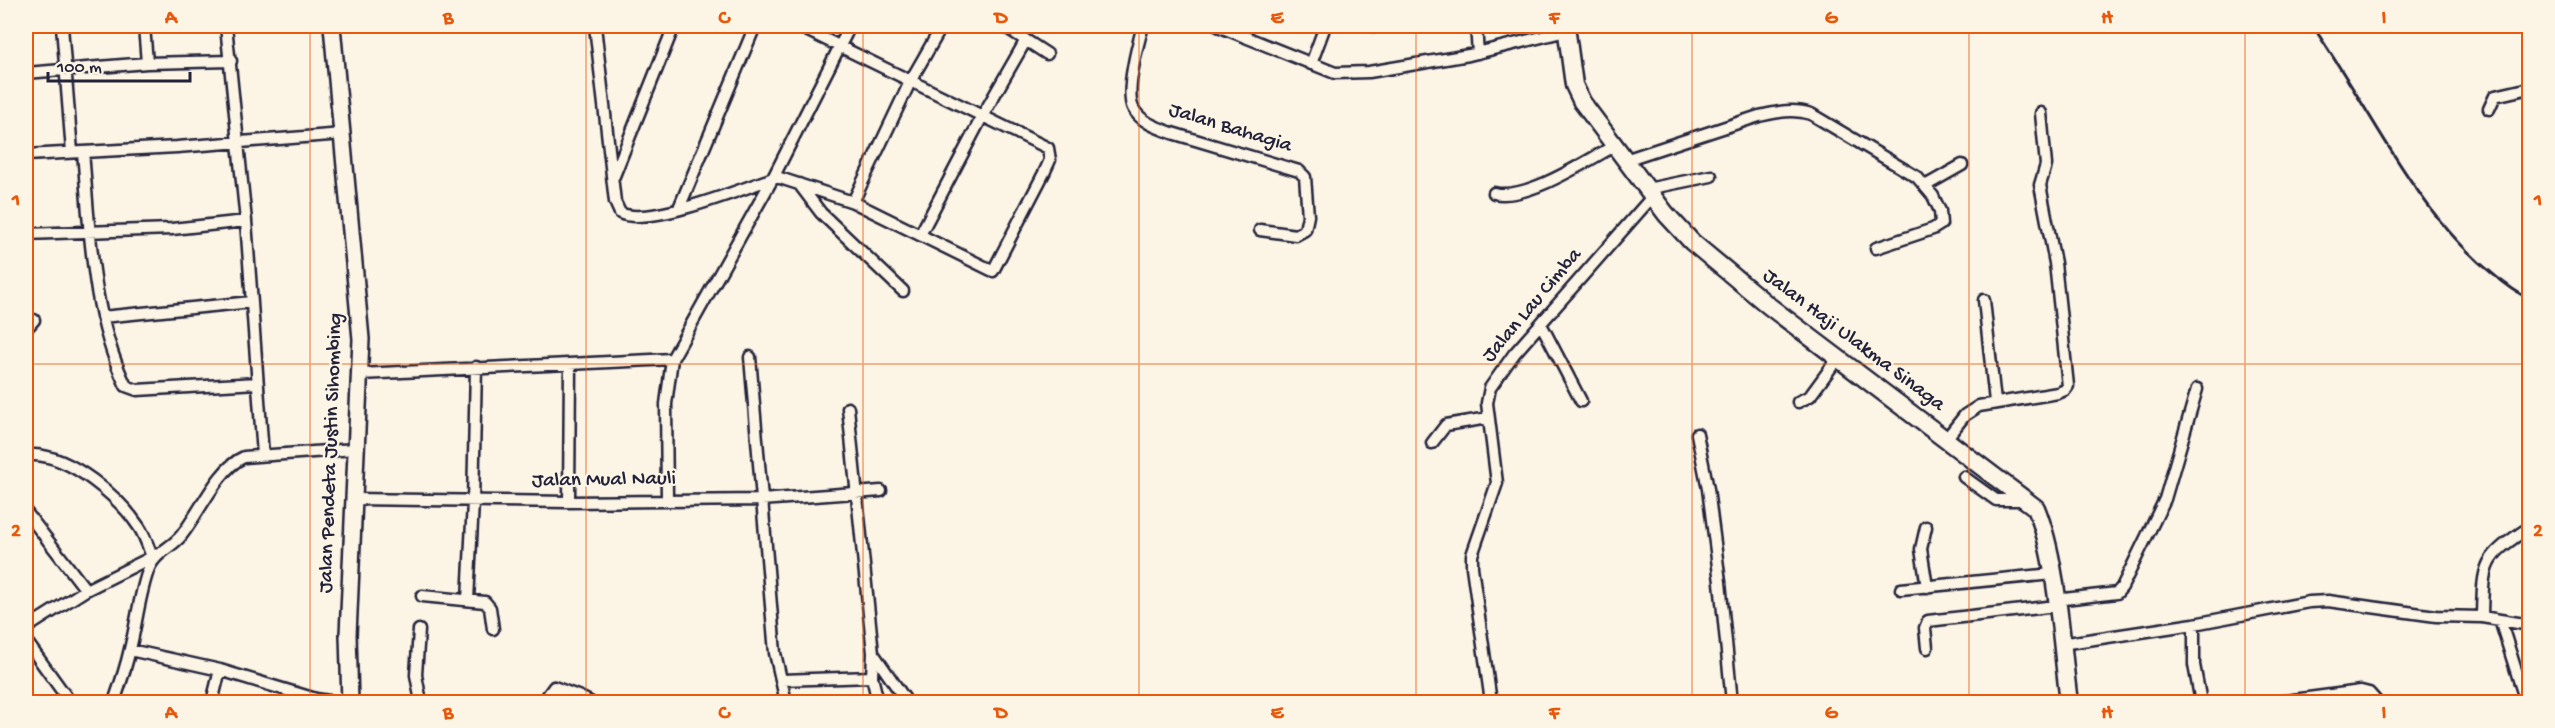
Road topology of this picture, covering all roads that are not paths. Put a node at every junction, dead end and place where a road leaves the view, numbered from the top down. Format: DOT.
graph roads {
  1 [pos="62,26"];
  2 [pos="144,26"];
  3 [pos="226,26"];
  4 [pos="332,26"];
  5 [pos="595,26"];
  6 [pos="674,26"];
  7 [pos="755,26"];
  8 [pos="798,26"];
  9 [pos="850,26"];
  10 [pos="942,26"];
  11 [pos="1004,26"];
  12 [pos="1143,26"];
  13 [pos="1218,26"];
  14 [pos="1325,26"];
  15 [pos="1374,26"];
  16 [pos="1392,26"];
  17 [pos="1476,26"];
  18 [pos="1566,28"];
  19 [pos="1026,40"];
  20 [pos="840,45"];
  21 [pos="1478,53"];
  22 [pos="1047,54"];
  23 [pos="231,61"];
  24 [pos="147,63"];
  25 [pos="1311,64"];
  26 [pos="66,70"];
  27 [pos="26,73"];
  28 [pos="911,80"];
  29 [pos="2529,88"];
  30 [pos="2489,109"];
  31 [pos="2041,113"];
  32 [pos="983,115"];
  33 [pos="343,134"];
  34 [pos="238,142"];
  35 [pos="1614,146"];
  36 [pos="78,152"];
  37 [pos="26,155"];
  38 [pos="1625,160"];
  39 [pos="1962,165"];
  40 [pos="1711,176"];
  41 [pos="613,177"];
  42 [pos="773,178"];
  43 [pos="799,184"];
  44 [pos="1925,186"];
  45 [pos="1494,192"];
  46 [pos="1650,193"];
  47 [pos="853,202"];
  48 [pos="679,208"];
  49 [pos="246,221"];
  50 [pos="1260,230"];
  51 [pos="90,232"];
  52 [pos="26,234"];
  53 [pos="920,236"];
  54 [pos="1876,248"];
  55 [pos="903,291"];
  56 [pos="1984,300"];
  57 [pos="252,302"];
  58 [pos="102,316"];
  59 [pos="34,320"];
  60 [pos="1541,324"];
  61 [pos="26,329"];
  62 [pos="750,357"];
  63 [pos="1838,358"];
  64 [pos="672,359"];
  65 [pos="570,364"];
  66 [pos="476,367"];
  67 [pos="360,374"];
  68 [pos="258,383"];
  69 [pos="2197,389"];
  70 [pos="1581,401"];
  71 [pos="1798,402"];
  72 [pos="1995,402"];
  73 [pos="848,408"];
  74 [pos="1488,418"];
  75 [pos="1697,434"];
  76 [pos="1946,439"];
  77 [pos="1432,443"];
  78 [pos="355,449"];
  79 [pos="34,455"];
  80 [pos="262,455"];
  81 [pos="1964,477"];
  82 [pos="881,491"];
  83 [pos="856,493"];
  84 [pos="353,499"];
  85 [pos="667,500"];
  86 [pos="761,500"];
  87 [pos="2028,501"];
  88 [pos="473,502"];
  89 [pos="569,502"];
  90 [pos="26,512"];
  91 [pos="1926,527"];
  92 [pos="2529,527"];
  93 [pos="155,555"];
  94 [pos="2052,574"];
  95 [pos="1926,587"];
  96 [pos="1901,589"];
  97 [pos="86,590"];
  98 [pos="422,596"];
  99 [pos="468,600"];
  100 [pos="2056,603"];
  101 [pos="2482,617"];
  102 [pos="2500,620"];
  103 [pos="2194,624"];
  104 [pos="2529,625"];
  105 [pos="26,628"];
  106 [pos="493,629"];
  107 [pos="419,630"];
  108 [pos="26,641"];
  109 [pos="2061,644"];
  110 [pos="1927,648"];
  111 [pos="130,650"];
  112 [pos="873,653"];
  113 [pos="220,670"];
  114 [pos="872,678"];
  115 [pos="781,680"];
  116 [pos="315,701"];
  117 [pos="70,702"];
  118 [pos="114,702"];
  119 [pos="212,702"];
  120 [pos="335,702"];
  121 [pos="350,702"];
  122 [pos="421,702"];
  123 [pos="543,702"];
  124 [pos="590,702"];
  125 [pos="786,702"];
  126 [pos="878,702"];
  127 [pos="907,702"];
  128 [pos="1491,702"];
  129 [pos="1732,702"];
  130 [pos="2069,702"];
  131 [pos="2201,702"];
  132 [pos="2277,702"];
  133 [pos="2377,702"];
  134 [pos="2526,702"];
  1 -- 26 [label="street"];
  2 -- 24 [label="street"];
  3 -- 23 [label="street"];
  4 -- 33 [label="street, Jalan Pendeta Justin Sihombing"];
  5 -- 41 [label="street"];
  6 -- 41 [label="street"];
  7 -- 48 [label="street"];
  8 -- 20 [label="street"];
  9 -- 20 [label="street"];
  10 -- 28 [label="street"];
  11 -- 19 [label="street"];
  12 -- 50 [label="street, Jalan Bahagia"];
  13 -- 25 [label="street"];
  14 -- 25 [label="street"];
  15 -- 16 [label="street"];
  17 -- 21 [label="street"];
  18 -- 21 [label="street"];
  18 -- 35 [label="main road, Jalan Haji Ulakma Sinaga"];
  19 -- 22 [label="street"];
  19 -- 32 [label="street"];
  20 -- 28 [label="street"];
  20 -- 42 [label="street"];
  21 -- 25 [label="street"];
  23 -- 24 [label="street"];
  23 -- 34 [label="street"];
  24 -- 26 [label="street"];
  26 -- 27 [label="street"];
  26 -- 36 [label="street"];
  28 -- 32 [label="street"];
  28 -- 47 [label="street"];
  29 -- 30 [label="street"];
  31 -- 72 [label="street"];
  32 -- 53 [label="street"];
  32 -- 53 [label="street"];
  33 -- 34 [label="street"];
  33 -- 67 [label="street, Jalan Pendeta Justin Sihombing"];
  34 -- 36 [label="street"];
  34 -- 49 [label="street"];
  35 -- 38 [label="main road, Jalan Haji Ulakma Sinaga"];
  35 -- 45 [label="street"];
  36 -- 37 [label="street"];
  36 -- 51 [label="street"];
  38 -- 44 [label="street"];
  38 -- 46 [label="main road, Jalan Haji Ulakma Sinaga"];
  39 -- 44 [label="street"];
  40 -- 46 [label="street"];
  41 -- 48 [label="street"];
  42 -- 43 [label="street"];
  42 -- 48 [label="street"];
  42 -- 64 [label="street"];
  43 -- 47 [label="street"];
  43 -- 55 [label="street"];
  44 -- 54 [label="street"];
  46 -- 60 [label="street, Jalan Lau Cimba"];
  46 -- 63 [label="main road, Jalan Haji Ulakma Sinaga"];
  47 -- 53 [label="street"];
  49 -- 51 [label="street"];
  49 -- 57 [label="street"];
  51 -- 52 [label="street"];
  51 -- 58 [label="street"];
  56 -- 72 [label="street"];
  57 -- 58 [label="street"];
  57 -- 68 [label="street"];
  58 -- 68 [label="street"];
  59 -- 61 [label="street"];
  60 -- 70 [label="street"];
  60 -- 74 [label="street, Jalan Lau Cimba"];
  62 -- 86 [label="street"];
  63 -- 71 [label="street"];
  63 -- 76 [label="main road, Jalan Haji Ulakma Sinaga"];
  64 -- 65 [label="street"];
  64 -- 85 [label="street"];
  65 -- 66 [label="street"];
  65 -- 89 [label="street"];
  66 -- 67 [label="street"];
  66 -- 88 [label="street"];
  67 -- 78 [label="street, Jalan Pendeta Justin Sihombing"];
  68 -- 80 [label="street"];
  69 -- 100 [label="street"];
  72 -- 76 [label="street"];
  73 -- 83 [label="street"];
  74 -- 77 [label="street"];
  74 -- 128 [label="street, Jalan Lau Cimba"];
  75 -- 129 [label="street"];
  76 -- 87 [label="main road, Jalan Haji Ulakma Sinaga"];
  78 -- 80 [label="street"];
  78 -- 84 [label="street, Jalan Pendeta Justin Sihombing"];
  79 -- 93 [label="street"];
  80 -- 93 [label="street"];
  81 -- 87 [label="street"];
  82 -- 83 [label="street, Jalan Mual Nauli"];
  83 -- 86 [label="street, Jalan Mual Nauli"];
  83 -- 112 [label="street"];
  84 -- 88 [label="street, Jalan Mual Nauli"];
  84 -- 121 [label="street, Jalan Pendeta Justin Sihombing"];
  85 -- 86 [label="street, Jalan Mual Nauli"];
  85 -- 89 [label="street, Jalan Mual Nauli"];
  86 -- 115 [label="street"];
  87 -- 94 [label="main road, Jalan Haji Ulakma Sinaga"];
  88 -- 89 [label="street, Jalan Mual Nauli"];
  88 -- 99 [label="street"];
  90 -- 97 [label="street"];
  91 -- 95 [label="street"];
  92 -- 101 [label="street"];
  93 -- 97 [label="street"];
  93 -- 111 [label="street"];
  94 -- 95 [label="street"];
  94 -- 100 [label="main road, Jalan Haji Ulakma Sinaga"];
  95 -- 96 [label="street"];
  97 -- 105 [label="street"];
  98 -- 99 [label="street"];
  99 -- 106 [label="street"];
  100 -- 109 [label="main road, Jalan Haji Ulakma Sinaga"];
  100 -- 110 [label="street"];
  101 -- 102 [label="street"];
  101 -- 103 [label="street"];
  102 -- 104 [label="street"];
  102 -- 134 [label="street"];
  103 -- 109 [label="street"];
  103 -- 131 [label="street"];
  107 -- 122 [label="street"];
  108 -- 117 [label="street"];
  109 -- 130 [label="main road, Jalan Haji Ulakma Sinaga"];
  111 -- 113 [label="street"];
  111 -- 118 [label="street"];
  112 -- 114 [label="street"];
  112 -- 127 [label="street"];
  113 -- 116 [label="street"];
  113 -- 119 [label="street"];
  114 -- 115 [label="street"];
  114 -- 126 [label="street"];
  115 -- 125 [label="street"];
  116 -- 120 [label="street"];
  123 -- 124 [label="street"];
  132 -- 133 [label="street"];
}
